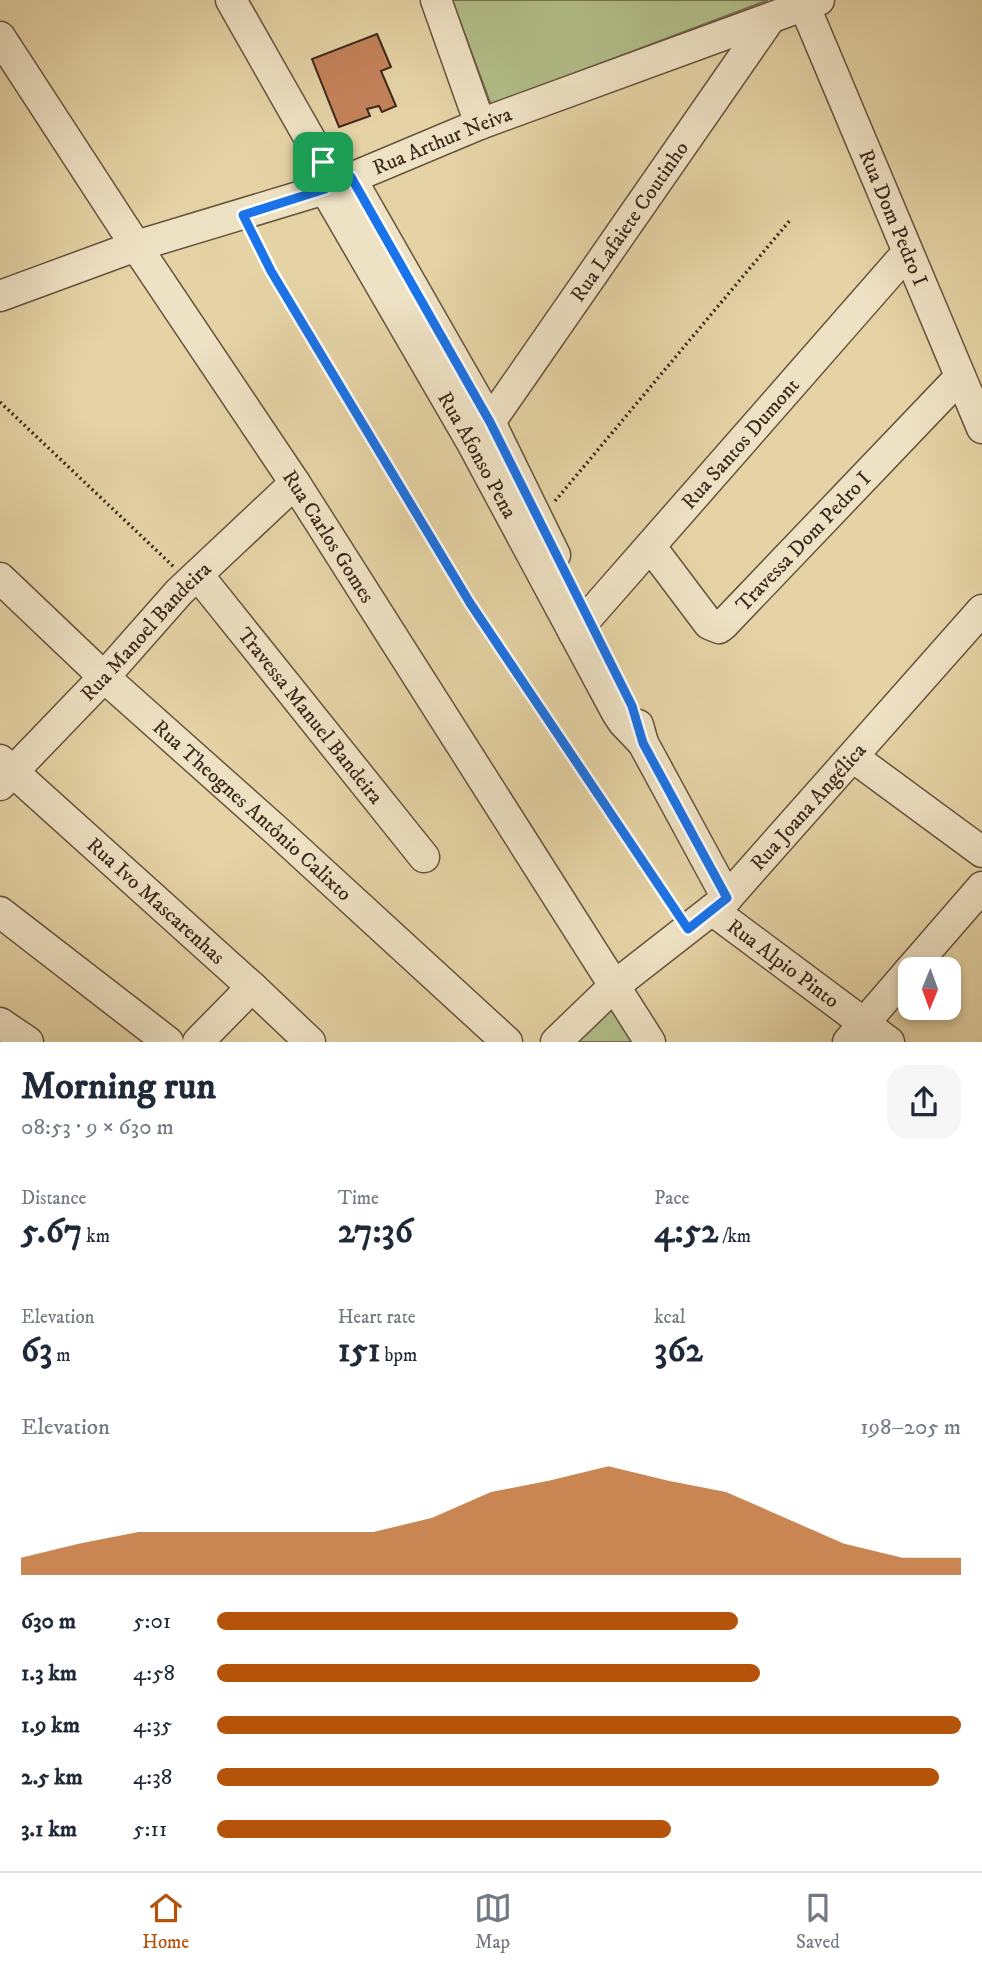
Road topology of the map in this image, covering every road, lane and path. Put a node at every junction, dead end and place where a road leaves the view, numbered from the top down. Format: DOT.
graph roads {
  1 [pos="231,0"];
  2 [pos="436,0"];
  3 [pos="808,2"];
  4 [pos="769,20"];
  5 [pos="0,37"];
  6 [pos="480,124"];
  7 [pos="333,176"];
  8 [pos="243,215"];
  9 [pos="791,219"];
  10 [pos="136,246"];
  11 [pos="908,253"];
  12 [pos="0,296"];
  13 [pos="960,377"];
  14 [pos="0,402"];
  15 [pos="982,429"];
  16 [pos="481,431"];
  17 [pos="295,483"];
  18 [pos="538,522"];
  19 [pos="651,547"];
  20 [pos="0,578"];
  21 [pos="194,579"];
  22 [pos="982,610"];
  23 [pos="581,627"];
  24 [pos="104,677"];
  25 [pos="853,757"];
  26 [pos="4,773"];
  27 [pos="982,852"];
  28 [pos="424,857"];
  29 [pos="982,887"];
  30 [pos="720,904"];
  31 [pos="0,912"];
  32 [pos="688,929"];
  33 [pos="921,957"];
  34 [pos="898,984"];
  35 [pos="252,987"];
  36 [pos="613,987"];
  37 [pos="0,1023"];
  38 [pos="856,1032"];
  39 [pos="29,1041"];
  40 [pos="168,1041"];
  41 [pos="198,1041"];
  42 [pos="310,1041"];
  43 [pos="507,1041"];
  44 [pos="556,1041"];
  45 [pos="650,1041"];
  46 [pos="889,1041"];
  1 -- 7 [label="street, Rua Afonso Pena"];
  2 -- 6 [label="street"];
  3 -- 4 [label="street, Rua Arthur Neiva"];
  3 -- 11 [label="street, Rua Dom Pedro I"];
  4 -- 6 [label="street, Rua Arthur Neiva"];
  4 -- 16 [label="street, Rua Lafaiete Coutinho"];
  5 -- 10 [label="street, Rua Carlos Gomes"];
  6 -- 7 [label="street, Rua Arthur Neiva"];
  7 -- 8 [label="street, Rua Arthur Neiva"];
  7 -- 16 [label="street, Rua Afonso Pena"];
  8 -- 10 [label="street, Rua Arthur Neiva"];
  8 -- 32 [label="path"];
  9 -- 18 [label="path"];
  10 -- 12 [label="street, Rua Arthur Neiva"];
  10 -- 17 [label="street, Rua Carlos Gomes"];
  11 -- 13 [label="street, Rua Dom Pedro I"];
  11 -- 19 [label="street, Rua Santos Dumont"];
  13 -- 15 [label="street, Rua Dom Pedro I"];
  13 -- 19 [label="street, Travessa Dom Pedro I"];
  14 -- 21 [label="path"];
  16 -- 18 [label="street, Rua Afonso Pena"];
  16 -- 23 [label="street, Rua Afonso Pena"];
  17 -- 21 [label="street, Rua Manoel Bandeira"];
  17 -- 36 [label="street, Rua Carlos Gomes"];
  18 -- 23 [label="street, Rua Afonso Pena"];
  19 -- 23 [label="street, Rua Santos Dumont"];
  20 -- 24 [label="street, Rua Theognes Antônio Calixto"];
  21 -- 24 [label="street, Rua Manoel Bandeira"];
  21 -- 28 [label="street, Travessa Manuel Bandeira"];
  22 -- 25 [label="street, Rua Joana Angélica"];
  23 -- 30 [label="street, Rua Afonso Pena"];
  24 -- 26 [label="street, Rua Manoel Bandeira"];
  24 -- 43 [label="street, Rua Theognes Antônio Calixto"];
  25 -- 27 [label="street"];
  25 -- 30 [label="street, Rua Joana Angélica"];
  26 -- 35 [label="street, Rua Ivo Mascarenhas"];
  29 -- 33 [label="street"];
  30 -- 32 [label="street, Rua Joana Angélica"];
  30 -- 38 [label="street, Rua Alpio Pinto"];
  31 -- 40 [label="street"];
  32 -- 36 [label="street, Rua Joana Angélica"];
  34 -- 38 [label="street"];
  35 -- 41 [label="street"];
  35 -- 42 [label="street, Rua Ivo Mascarenhas"];
  36 -- 44 [label="street, Rua Joana Angélica"];
  36 -- 45 [label="street, Rua Carlos Gomes"];
  37 -- 39 [label="street"];
  38 -- 46 [label="street, Rua Alpio Pinto"];
}
